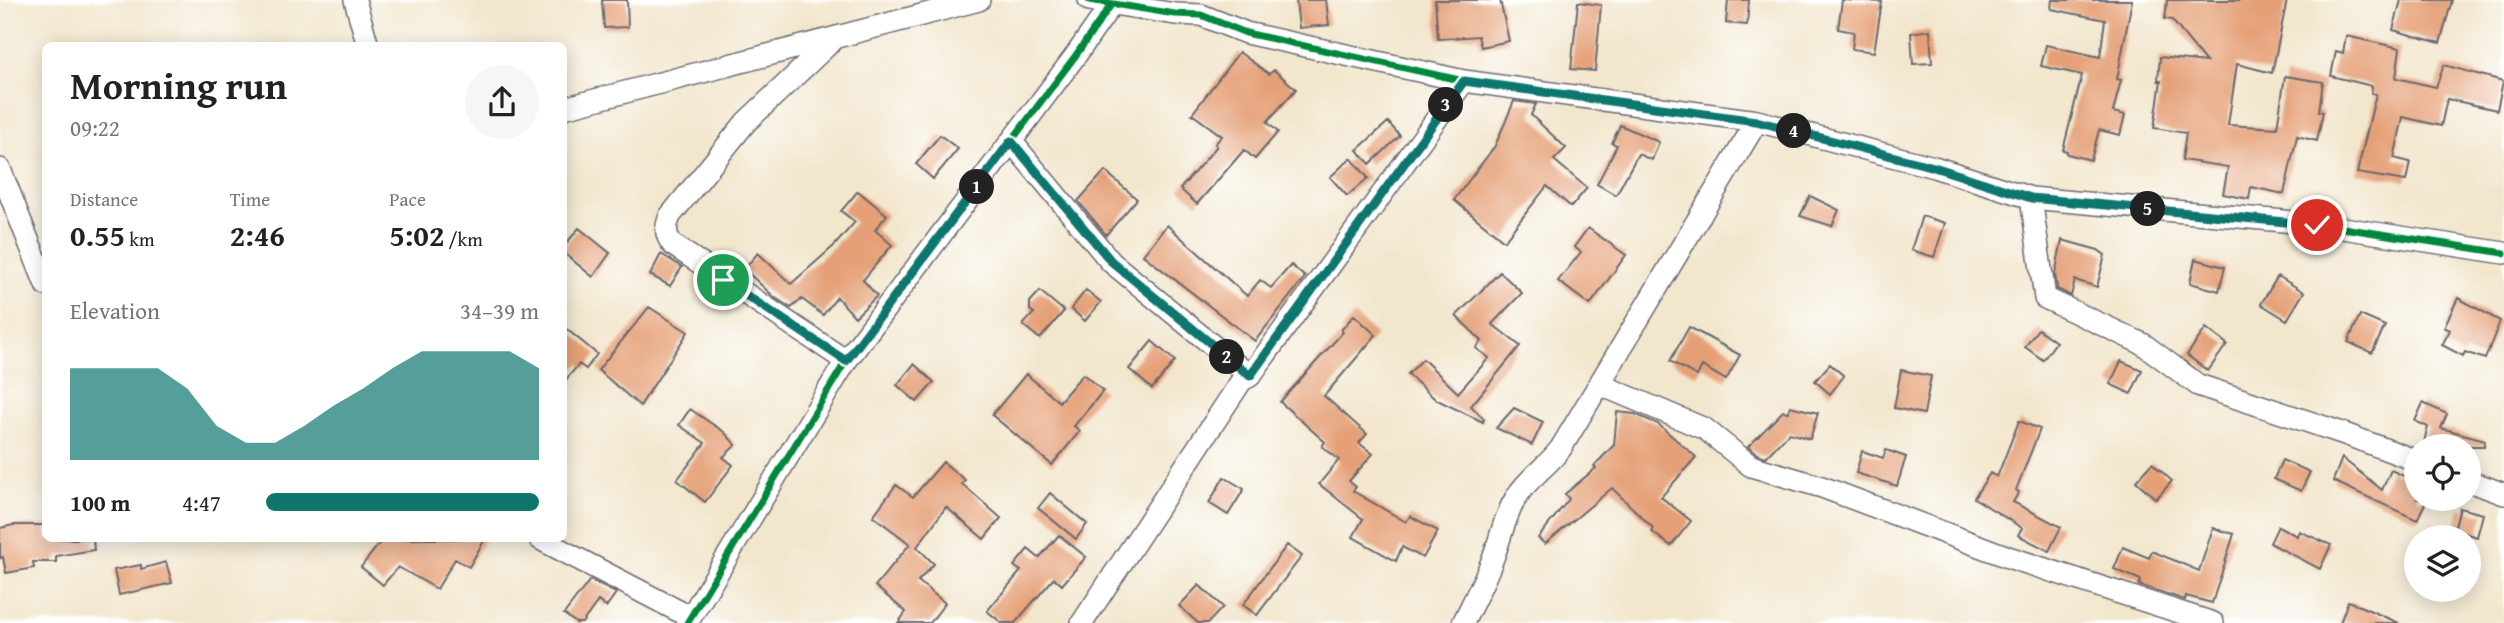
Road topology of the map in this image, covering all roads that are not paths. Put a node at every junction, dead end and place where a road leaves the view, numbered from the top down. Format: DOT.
graph roads {
  1 [pos="355,0"];
  2 [pos="978,0"];
  3 [pos="1089,0"];
  4 [pos="1111,5"];
  5 [pos="836,37"];
  6 [pos="367,42"];
  7 [pos="1464,81"];
  8 [pos="567,107"];
  9 [pos="1756,121"];
  10 [pos="1011,141"];
  11 [pos="0,169"];
  12 [pos="2031,198"];
  13 [pos="2504,253"];
  14 [pos="42,275"];
  15 [pos="846,361"];
  16 [pos="1250,376"];
  17 [pos="1601,385"];
  18 [pos="2404,456"];
  19 [pos="2481,485"];
  20 [pos="2504,494"];
  21 [pos="545,542"];
  22 [pos="688,620"];
  23 [pos="1083,623"];
  24 [pos="1463,623"];
  25 [pos="2213,623"];
  1 -- 6 [label="street"];
  2 -- 5 [label="street"];
  3 -- 4 [label="street"];
  4 -- 7 [label="street"];
  4 -- 10 [label="street"];
  5 -- 8 [label="street"];
  5 -- 15 [label="street"];
  7 -- 9 [label="street"];
  7 -- 16 [label="street"];
  9 -- 12 [label="street"];
  9 -- 17 [label="street"];
  10 -- 15 [label="street"];
  10 -- 16 [label="street"];
  11 -- 14 [label="street"];
  12 -- 13 [label="street"];
  12 -- 18 [label="street"];
  15 -- 22 [label="street"];
  16 -- 23 [label="street"];
  17 -- 24 [label="street"];
  17 -- 25 [label="street"];
  19 -- 20 [label="street"];
  21 -- 22 [label="street"];
}
